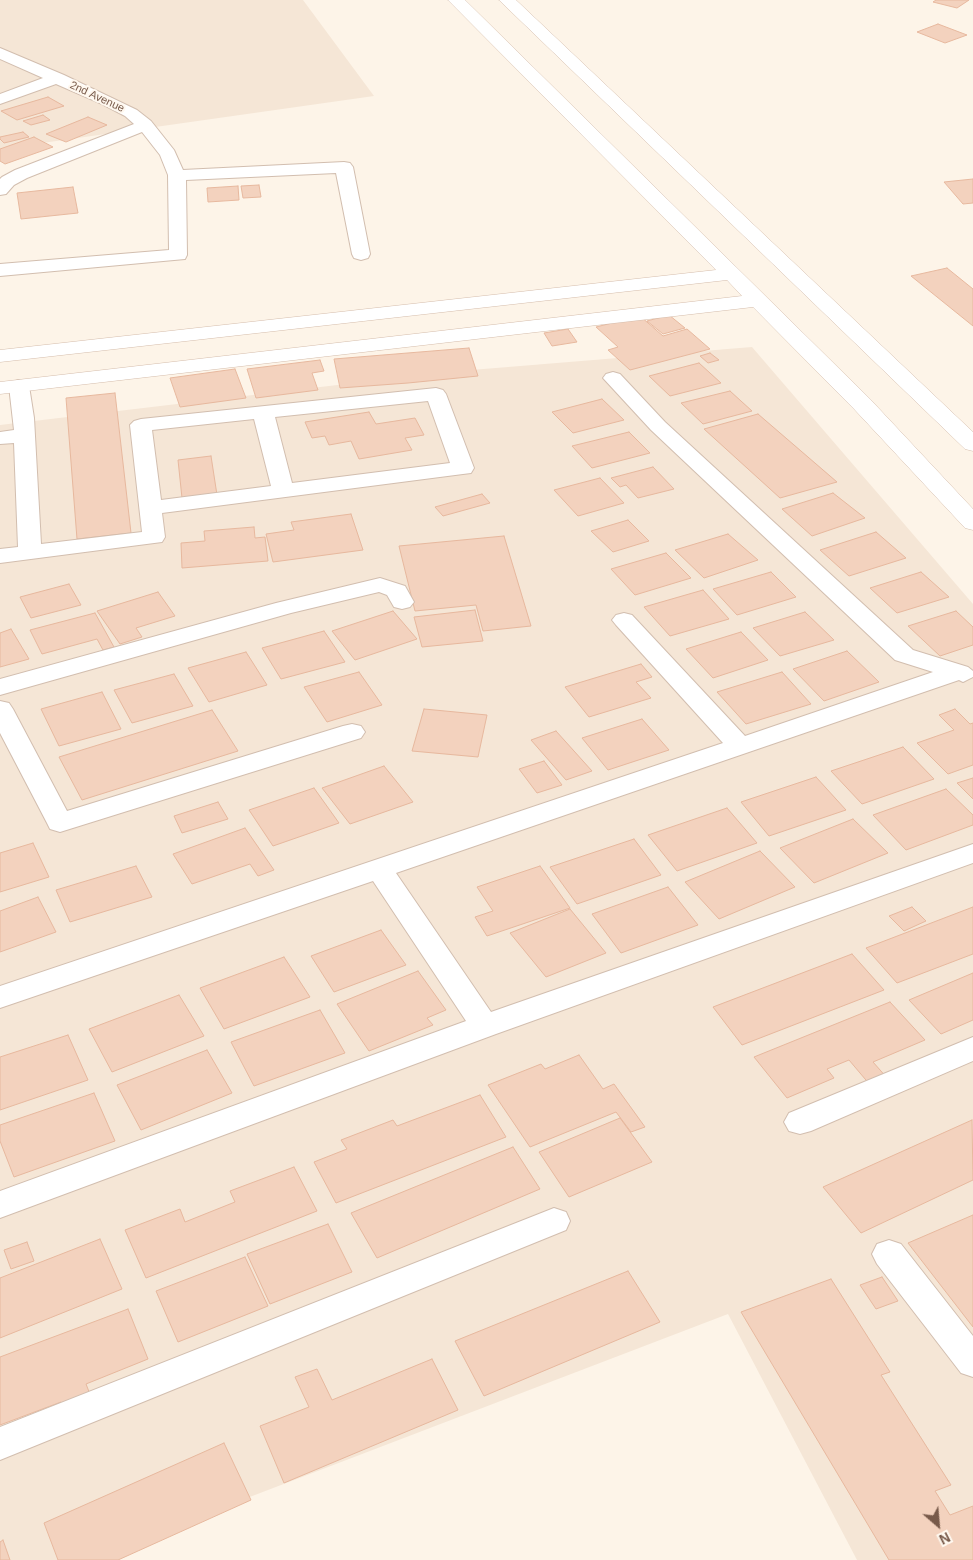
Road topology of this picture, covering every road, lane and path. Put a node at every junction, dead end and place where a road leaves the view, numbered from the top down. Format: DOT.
graph roads {
  1 [pos="456,0"];
  2 [pos="507,0"];
  3 [pos="0,53"];
  4 [pos="58,78"];
  5 [pos="0,99"];
  6 [pos="145,125"];
  7 [pos="177,176"];
  8 [pos="0,190"];
  9 [pos="361,254"];
  10 [pos="0,270"];
  11 [pos="732,274"];
  12 [pos="758,300"];
  13 [pos="0,356"];
  14 [pos="612,378"];
  15 [pos="9,387"];
  16 [pos="263,412"];
  17 [pos="25,435"];
  18 [pos="0,438"];
  19 [pos="973,444"];
  20 [pos="283,491"];
  21 [pos="150,508"];
  22 [pos="973,523"];
  23 [pos="30,552"];
  24 [pos="0,556"];
  25 [pos="402,602"];
  26 [pos="624,620"];
  27 [pos="966,675"];
  28 [pos="0,687"];
  29 [pos="0,709"];
  30 [pos="352,732"];
  31 [pos="740,746"];
  32 [pos="973,854"];
  33 [pos="379,868"];
  34 [pos="0,997"];
  35 [pos="485,1026"];
  36 [pos="973,1048"];
  37 [pos="800,1122"];
  38 [pos="0,1205"];
  39 [pos="554,1221"];
  40 [pos="889,1254"];
  41 [pos="973,1362"];
  42 [pos="0,1444"];
  1 -- 11 [label="street"];
  2 -- 19 [label="street"];
  3 -- 4 [label="street, 2nd Avenue"];
  4 -- 5 [label="street"];
  4 -- 6 [label="street, 2nd Avenue"];
  6 -- 7 [label="street, 2nd Avenue"];
  6 -- 8 [label="street"];
  7 -- 9 [label="street"];
  7 -- 10 [label="street, 2nd Avenue"];
  11 -- 12 [label="street"];
  11 -- 13 [label="street"];
  12 -- 15 [label="street"];
  12 -- 22 [label="street"];
  14 -- 27 [label="street"];
  15 -- 17 [label="street"];
  16 -- 20 [label="street"];
  16 -- 20 [label="street"];
  16 -- 21 [label="street"];
  17 -- 18 [label="street"];
  17 -- 23 [label="street"];
  20 -- 21 [label="street"];
  21 -- 23 [label="street"];
  23 -- 24 [label="street"];
  25 -- 28 [label="street"];
  26 -- 31 [label="street"];
  27 -- 31 [label="street"];
  29 -- 30 [label="street"];
  31 -- 33 [label="street"];
  32 -- 35 [label="street"];
  33 -- 34 [label="street"];
  33 -- 35 [label="street"];
  35 -- 38 [label="street"];
  36 -- 37 [label="street"];
  39 -- 42 [label="street"];
  40 -- 41 [label="street"];
}
